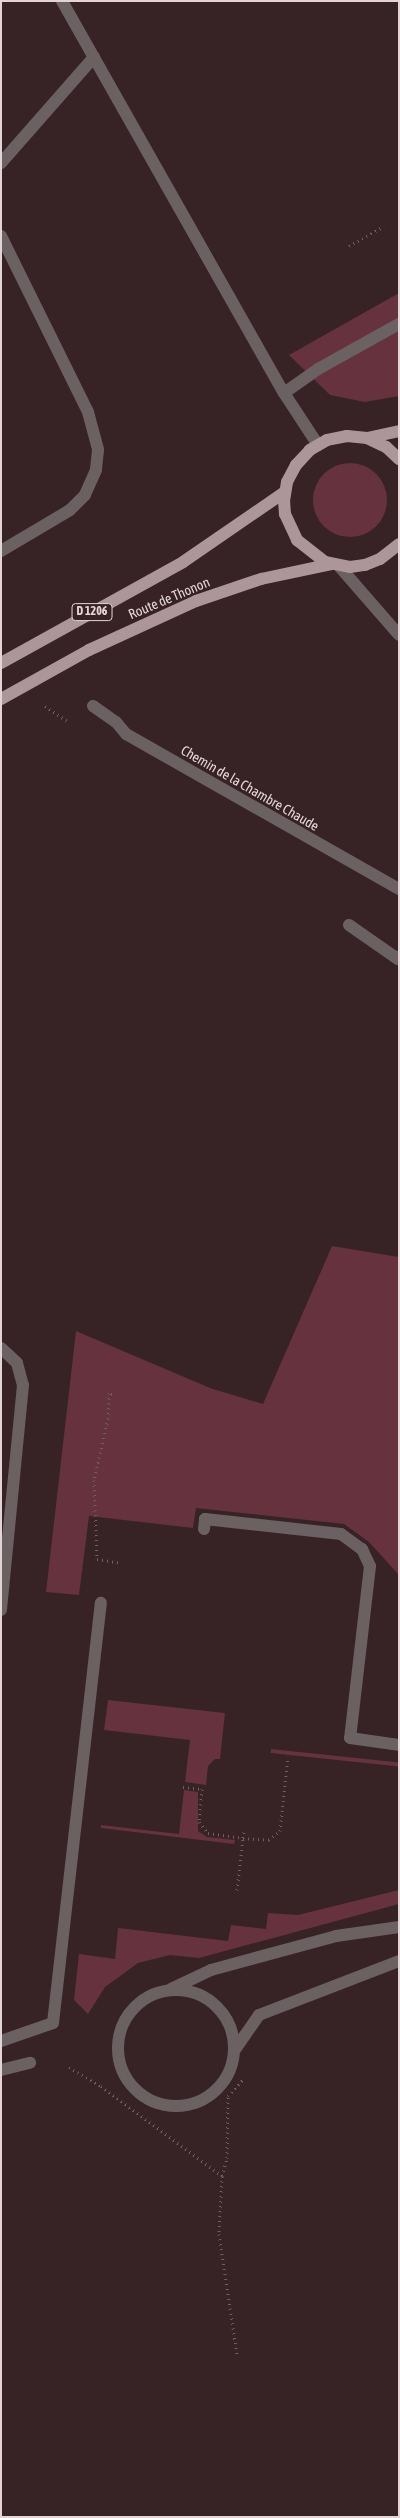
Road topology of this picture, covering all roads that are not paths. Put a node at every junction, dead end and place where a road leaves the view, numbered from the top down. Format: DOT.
graph roads {
  1 [pos="62,1"];
  2 [pos="94,57"];
  3 [pos="1,163"];
  4 [pos="1,236"];
  5 [pos="399,324"];
  6 [pos="284,393"];
  7 [pos="399,431"];
  8 [pos="367,438"];
  9 [pos="318,445"];
  10 [pos="399,459"];
  11 [pos="285,492"];
  12 [pos="399,544"];
  13 [pos="1,552"];
  14 [pos="336,565"];
  15 [pos="399,635"];
  16 [pos="1,662"];
  17 [pos="1,699"];
  18 [pos="93,706"];
  19 [pos="399,888"];
  20 [pos="349,925"];
  21 [pos="398,958"];
  22 [pos="1,1348"];
  23 [pos="204,1528"];
  24 [pos="101,1603"];
  25 [pos="1,1610"];
  26 [pos="399,1745"];
  27 [pos="399,1927"];
  28 [pos="399,1961"];
  29 [pos="169,1990"];
  30 [pos="4,2040"];
  31 [pos="234,2050"];
  32 [pos="30,2063"];
  33 [pos="1,2070"];
  1 -- 2 [label="street"];
  2 -- 3 [label="street"];
  2 -- 6 [label="street"];
  4 -- 13 [label="street"];
  5 -- 6 [label="street"];
  6 -- 9 [label="street"];
  7 -- 8 [label="main road"];
  8 -- 9 [label="main road"];
  8 -- 10 [label="main road"];
  9 -- 11 [label="main road"];
  11 -- 14 [label="main road"];
  11 -- 16 [label="main road, Route de Thonon / D 1206"];
  12 -- 14 [label="main road, Route de Thonon"];
  14 -- 15 [label="street"];
  14 -- 17 [label="main road, Route de Thonon / D 1206"];
  18 -- 19 [label="street, Chemin de la Chambre Chaude"];
  20 -- 21 [label="street"];
  22 -- 25 [label="street"];
  23 -- 26 [label="street"];
  24 -- 30 [label="street"];
  27 -- 29 [label="street"];
  28 -- 31 [label="street"];
  29 -- 31 [label="street"];
  29 -- 31 [label="street"];
  32 -- 33 [label="street"];
}
